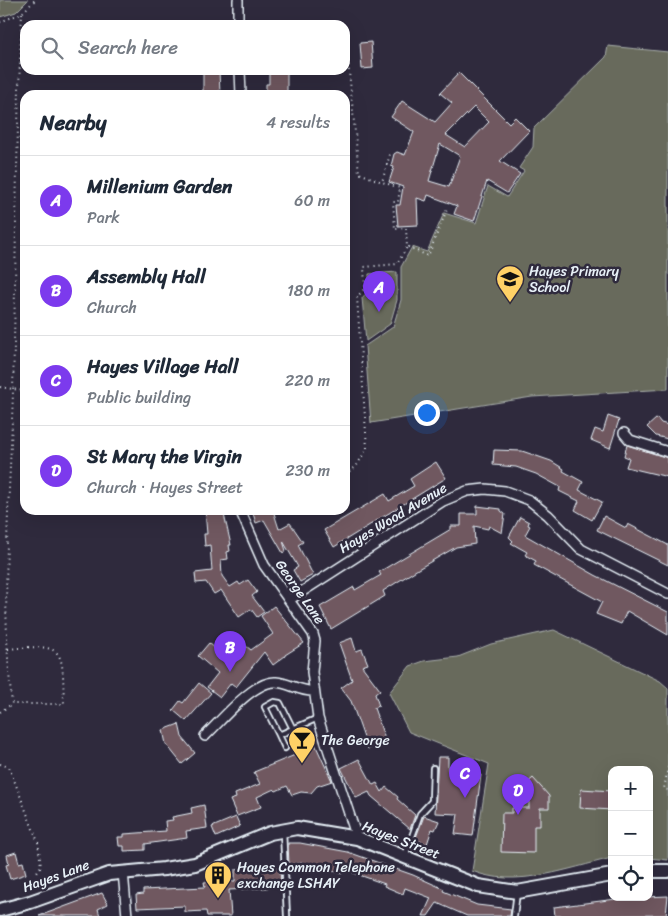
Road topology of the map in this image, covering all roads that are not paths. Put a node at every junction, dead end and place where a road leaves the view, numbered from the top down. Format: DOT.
graph roads {
  1 [pos="238,0"];
  2 [pos="238,20"];
  3 [pos="240,75"];
  4 [pos="241,90"];
  5 [pos="624,433"];
  6 [pos="668,452"];
  7 [pos="242,515"];
  8 [pos="668,594"];
  9 [pos="289,600"];
  10 [pos="314,691"];
  11 [pos="318,718"];
  12 [pos="292,729"];
  13 [pos="205,736"];
  14 [pos="279,736"];
  15 [pos="285,748"];
  16 [pos="433,768"];
  17 [pos="283,830"];
  18 [pos="356,838"];
  19 [pos="405,857"];
  20 [pos="653,871"];
  21 [pos="668,871"];
  22 [pos="123,872"];
  23 [pos="608,876"];
  24 [pos="517,892"];
  25 [pos="0,910"];
  26 [pos="127,916"];
  27 [pos="287,916"];
  28 [pos="514,916"];
  1 -- 2 [label="street"];
  3 -- 4 [label="street"];
  5 -- 6 [label="street"];
  7 -- 9 [label="street, George Lane"];
  8 -- 9 [label="street, Hayes Wood Avenue"];
  9 -- 10 [label="street, George Lane"];
  10 -- 11 [label="street, George Lane"];
  10 -- 13 [label="street"];
  11 -- 12 [label="lane"];
  11 -- 18 [label="street, George Lane"];
  12 -- 14 [label="lane"];
  12 -- 14 [label="lane"];
  14 -- 15 [label="lane"];
  16 -- 19 [label="lane"];
  17 -- 18 [label="main road, Hayes Street"];
  17 -- 22 [label="main road, Hayes Street"];
  17 -- 27 [label="lane"];
  18 -- 19 [label="main road, Hayes Street"];
  19 -- 24 [label="main road, Hayes Street"];
  20 -- 21 [label="main road"];
  22 -- 25 [label="main road, Hayes Lane"];
  22 -- 26 [label="street"];
  23 -- 24 [label="main road, Hayes Street"];
  24 -- 28 [label="lane"];
}
